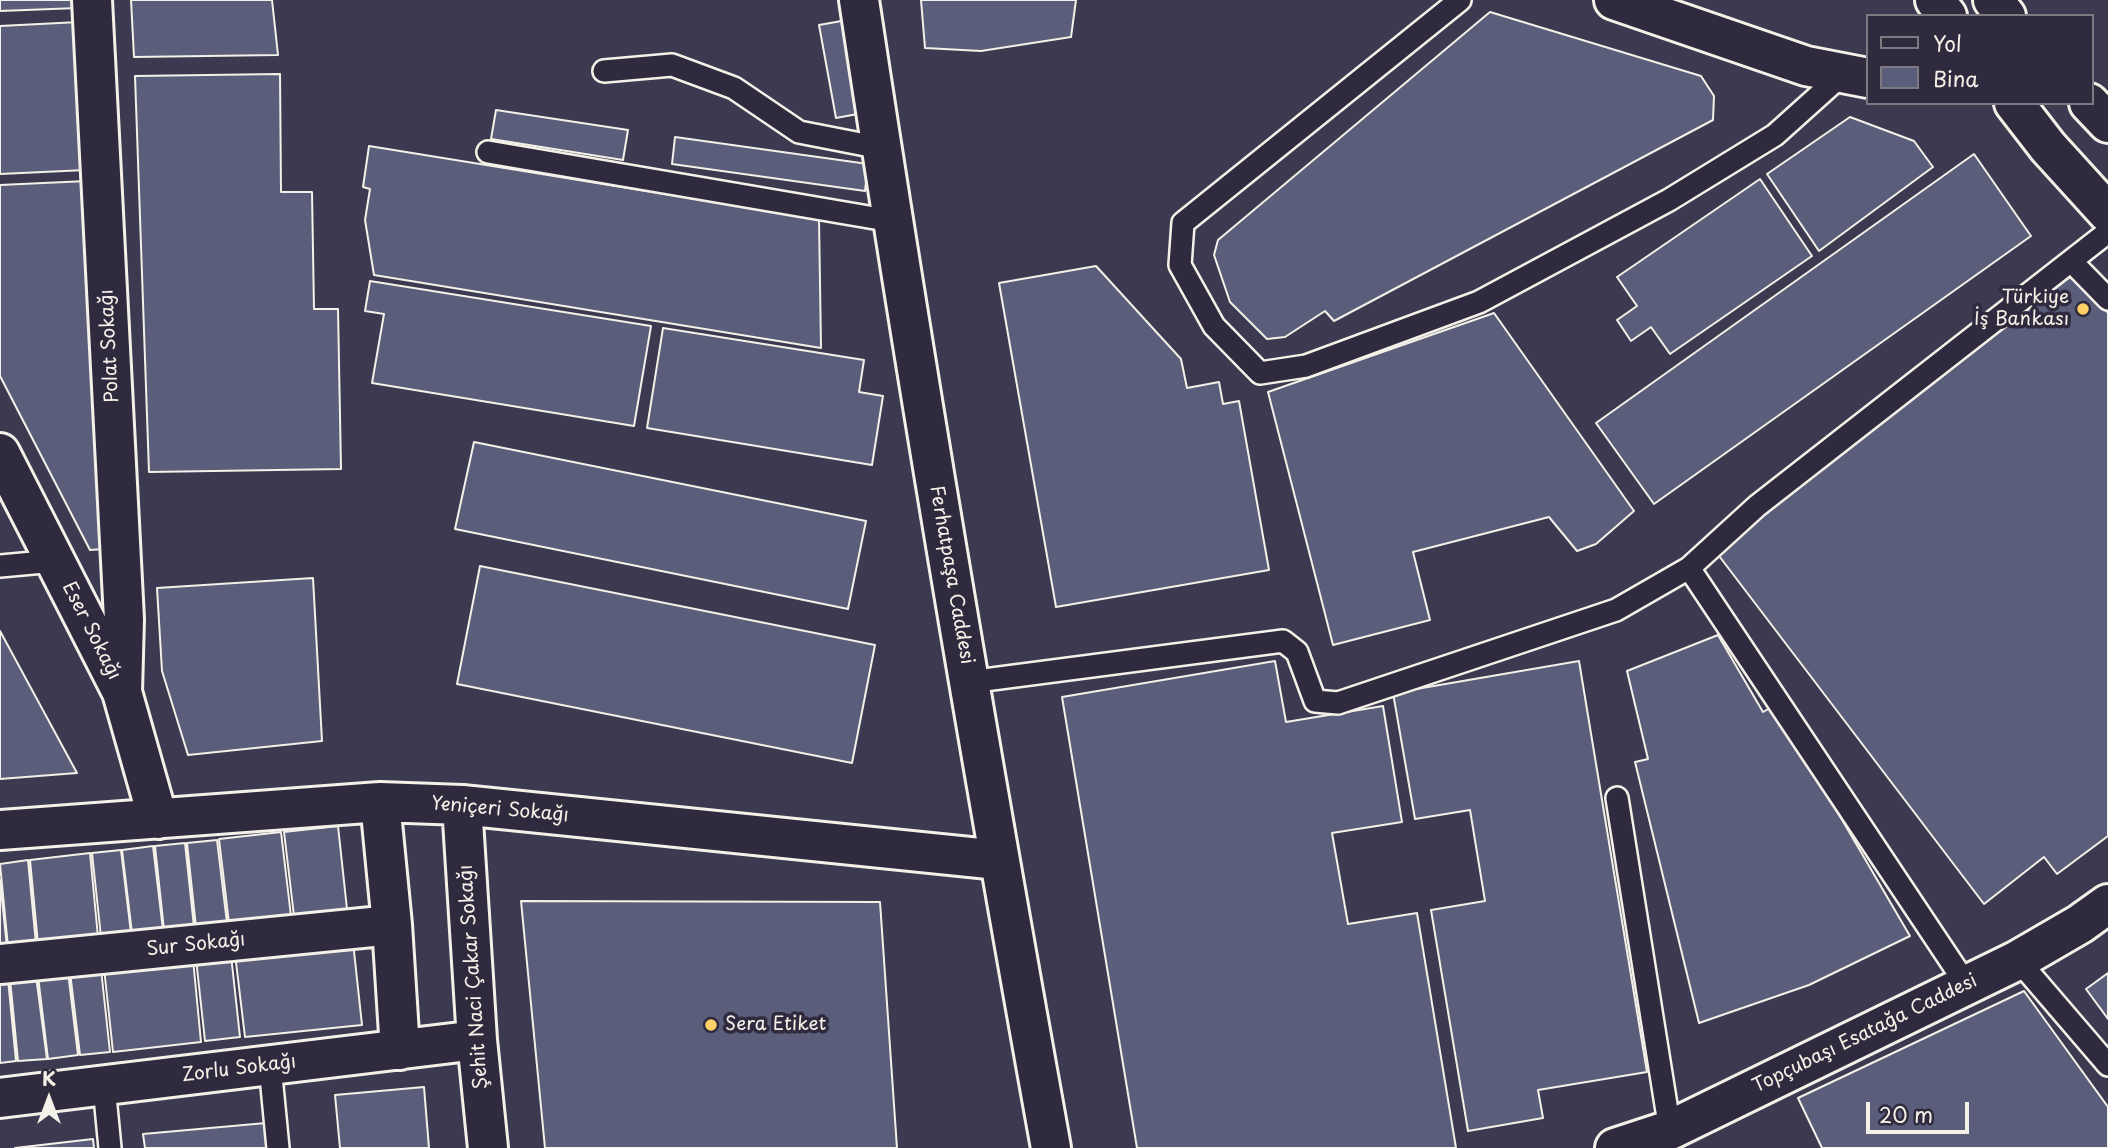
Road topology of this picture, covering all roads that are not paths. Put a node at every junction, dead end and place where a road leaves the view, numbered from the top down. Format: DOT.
graph roads {
  1 [pos="92,0"];
  2 [pos="859,0"];
  3 [pos="1460,0"];
  4 [pos="1614,0"];
  5 [pos="604,71"];
  6 [pos="1856,76"];
  7 [pos="2016,105"];
  8 [pos="2091,105"];
  9 [pos="2108,123"];
  10 [pos="881,148"];
  11 [pos="488,152"];
  12 [pos="2108,213"];
  13 [pos="892,221"];
  14 [pos="2108,232"];
  15 [pos="2071,261"];
  16 [pos="2108,299"];
  17 [pos="0,453"];
  18 [pos="55,561"];
  19 [pos="0,566"];
  20 [pos="1689,568"];
  21 [pos="969,682"];
  22 [pos="122,692"];
  23 [pos="1617,798"];
  24 [pos="380,802"];
  25 [pos="462,805"];
  26 [pos="158,819"];
  27 [pos="0,830"];
  28 [pos="999,860"];
  29 [pos="2108,904"];
  30 [pos="392,925"];
  31 [pos="2018,960"];
  32 [pos="0,964"];
  33 [pos="1966,984"];
  34 [pos="477,1040"];
  35 [pos="400,1050"];
  36 [pos="2108,1065"];
  37 [pos="270,1066"];
  38 [pos="104,1086"];
  39 [pos="0,1098"];
  40 [pos="1670,1129"];
  41 [pos="110,1148"];
  42 [pos="278,1148"];
  43 [pos="488,1148"];
  44 [pos="1051,1148"];
  45 [pos="1615,1148"];
  1 -- 22 [label="street, Polat Sokağı"];
  2 -- 10 [label="street, Ferhatpaşa Caddesi"];
  3 -- 6 [label="lane"];
  4 -- 6 [label="street"];
  5 -- 10 [label="lane"];
  7 -- 12 [label="street"];
  8 -- 9 [label="street"];
  10 -- 13 [label="street, Ferhatpaşa Caddesi"];
  11 -- 13 [label="lane"];
  13 -- 21 [label="street, Ferhatpaşa Caddesi"];
  14 -- 15 [label="lane"];
  15 -- 16 [label="lane"];
  15 -- 20 [label="lane"];
  17 -- 18 [label="street, Eser Sokağı"];
  18 -- 19 [label="lane"];
  18 -- 22 [label="street, Eser Sokağı"];
  20 -- 21 [label="lane"];
  20 -- 33 [label="lane"];
  21 -- 28 [label="street, Ferhatpaşa Caddesi"];
  22 -- 26 [label="street, Eser Sokağı"];
  23 -- 40 [label="lane"];
  24 -- 25 [label="street, Yeniçeri Sokağı"];
  24 -- 26 [label="street, Yeniçeri Sokağı"];
  24 -- 30 [label="street"];
  25 -- 28 [label="street, Yeniçeri Sokağı"];
  25 -- 34 [label="street, Şehit Naci Çakar Sokağı"];
  26 -- 27 [label="street, Yeniçeri Sokağı"];
  28 -- 44 [label="street, Ferhatpaşa Caddesi"];
  29 -- 31 [label="street, Topçubaşı Esatağa Caddesi"];
  30 -- 32 [label="street, Sur Sokağı"];
  30 -- 35 [label="street"];
  31 -- 33 [label="street, Topçubaşı Esatağa Caddesi"];
  31 -- 36 [label="lane"];
  33 -- 40 [label="street, Topçubaşı Esatağa Caddesi"];
  34 -- 35 [label="street, Zorlu Sokağı"];
  34 -- 43 [label="street, Şehit Naci Çakar Sokağı"];
  35 -- 37 [label="street, Zorlu Sokağı"];
  37 -- 38 [label="street, Zorlu Sokağı"];
  37 -- 42 [label="lane"];
  38 -- 39 [label="street, Zorlu Sokağı"];
  38 -- 41 [label="lane"];
  40 -- 45 [label="street, Topçubaşı Esatağa Caddesi"];
}
